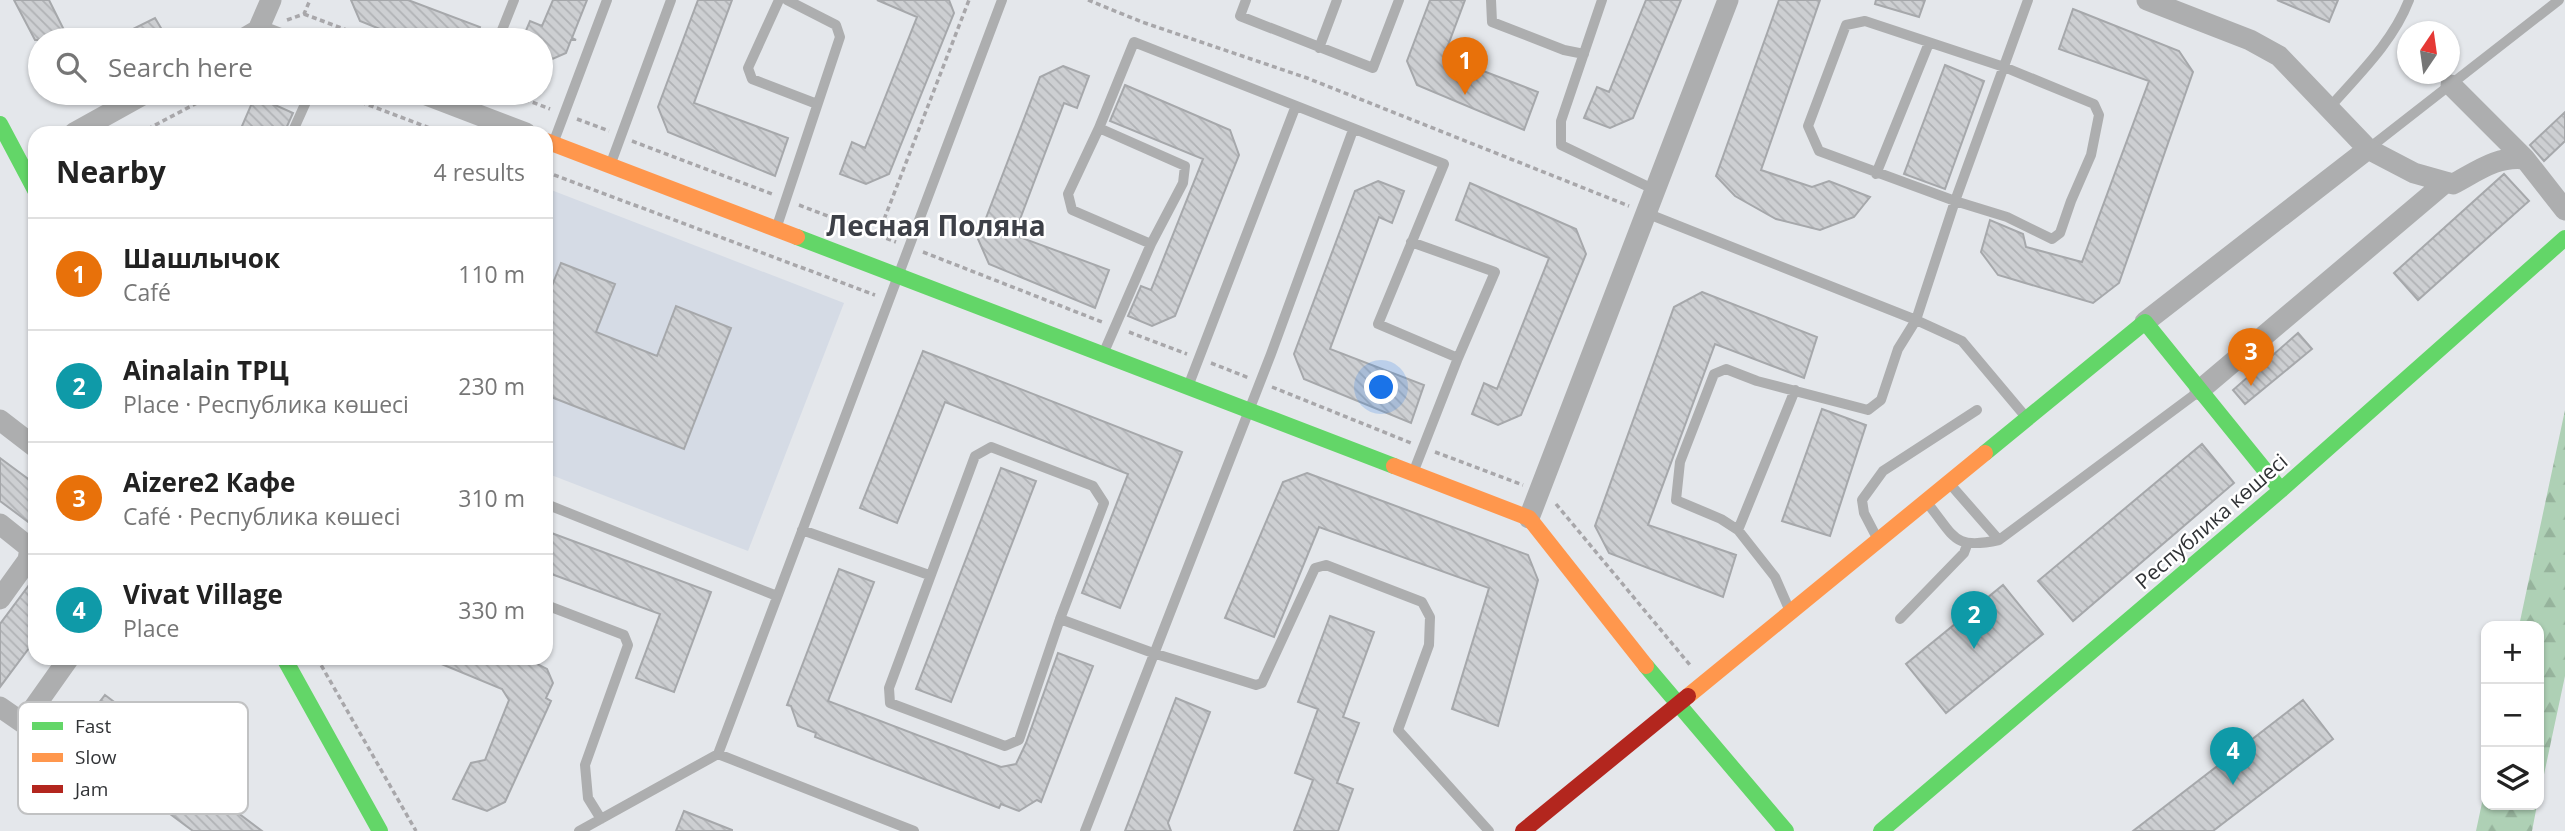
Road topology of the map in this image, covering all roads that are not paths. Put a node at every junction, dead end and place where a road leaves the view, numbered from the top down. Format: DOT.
graph roads {
  1 [pos="271,0"];
  2 [pos="514,0"];
  3 [pos="607,0"];
  4 [pos="671,0"];
  5 [pos="779,0"];
  6 [pos="787,0"];
  7 [pos="1002,0"];
  8 [pos="1246,0"];
  9 [pos="1337,0"];
  10 [pos="1399,0"];
  11 [pos="1491,0"];
  12 [pos="1602,0"];
  13 [pos="1728,0"];
  14 [pos="2028,0"];
  15 [pos="2147,0"];
  16 [pos="2409,0"];
  17 [pos="2559,0"];
  18 [pos="254,28"];
  19 [pos="503,28"];
  20 [pos="1929,43"];
  21 [pos="1319,48"];
  22 [pos="1584,54"];
  23 [pos="2004,67"];
  24 [pos="2451,85"];
  25 [pos="817,103"];
  26 [pos="124,105"];
  27 [pos="305,105"];
  28 [pos="479,105"];
  29 [pos="1295,108"];
  30 [pos="2329,108"];
  31 [pos="0,124"];
  32 [pos="87,126"];
  33 [pos="295,126"];
  34 [pos="514,126"];
  35 [pos="1098,128"];
  36 [pos="1353,130"];
  37 [pos="553,135"];
  38 [pos="553,144"];
  39 [pos="2368,149"];
  40 [pos="28,159"];
  41 [pos="2525,159"];
  42 [pos="610,165"];
  43 [pos="1877,174"];
  44 [pos="2446,182"];
  45 [pos="1655,190"];
  46 [pos="1955,201"];
  47 [pos="2565,210"];
  48 [pos="1646,213"];
  49 [pos="776,229"];
  50 [pos="2565,238"];
  51 [pos="1411,242"];
  52 [pos="1151,244"];
  53 [pos="898,276"];
  54 [pos="1916,320"];
  55 [pos="2145,322"];
  56 [pos="1103,354"];
  57 [pos="1458,358"];
  58 [pos="1188,387"];
  59 [pos="1795,390"];
  60 [pos="2200,390"];
  61 [pos="1976,410"];
  62 [pos="1249,411"];
  63 [pos="2026,419"];
  64 [pos="0,420"];
  65 [pos="28,441"];
  66 [pos="1413,473"];
  67 [pos="1948,483"];
  68 [pos="2281,490"];
  69 [pos="1926,501"];
  70 [pos="553,507"];
  71 [pos="1529,518"];
  72 [pos="0,524"];
  73 [pos="802,530"];
  74 [pos="1738,530"];
  75 [pos="1878,540"];
  76 [pos="1999,540"];
  77 [pos="1967,545"];
  78 [pos="28,546"];
  79 [pos="28,560"];
  80 [pos="929,575"];
  81 [pos="777,596"];
  82 [pos="0,599"];
  83 [pos="553,607"];
  84 [pos="1790,612"];
  85 [pos="1060,619"];
  86 [pos="1900,619"];
  87 [pos="1153,653"];
  88 [pos="64,665"];
  89 [pos="288,665"];
  90 [pos="38,702"];
  91 [pos="1677,705"];
  92 [pos="0,707"];
  93 [pos="18,720"];
  94 [pos="718,754"];
  95 [pos="878,817"];
  96 [pos="601,820"];
  97 [pos="380,831"];
  98 [pos="579,831"];
  99 [pos="875,831"];
  100 [pos="914,831"];
  101 [pos="1085,831"];
  102 [pos="1489,831"];
  103 [pos="1523,831"];
  104 [pos="1786,831"];
  105 [pos="1881,831"];
  1 -- 18 [label="street"];
  2 -- 19 [label="lane"];
  3 -- 37 [label="lane"];
  4 -- 42 [label="lane"];
  5 -- 25 [label="lane"];
  6 -- 25 [label="lane"];
  7 -- 53 [label="lane"];
  8 -- 21 [label="lane"];
  9 -- 21 [label="lane"];
  10 -- 21 [label="lane"];
  11 -- 22 [label="lane"];
  12 -- 22 [label="lane"];
  13 -- 45 [label="street"];
  14 -- 23 [label="lane"];
  15 -- 30 [label="street"];
  16 -- 30 [label="lane"];
  17 -- 24 [label="lane"];
  20 -- 23 [label="lane"];
  20 -- 43 [label="lane"];
  20 -- 43 [label="lane"];
  22 -- 45 [label="lane"];
  23 -- 46 [label="lane"];
  23 -- 46 [label="lane"];
  24 -- 39 [label="lane"];
  24 -- 41 [label="street"];
  25 -- 49 [label="lane"];
  26 -- 32 [label="street"];
  27 -- 33 [label="lane"];
  28 -- 34 [label="street"];
  29 -- 35 [label="lane"];
  29 -- 36 [label="lane"];
  29 -- 58 [label="lane"];
  30 -- 39 [label="street"];
  31 -- 40 [label="street"];
  35 -- 52 [label="lane"];
  35 -- 52 [label="lane"];
  36 -- 51 [label="lane"];
  36 -- 62 [label="lane"];
  38 -- 42 [label="street"];
  39 -- 44 [label="street"];
  39 -- 55 [label="street"];
  41 -- 44 [label="street"];
  41 -- 47 [label="street"];
  42 -- 49 [label="street"];
  43 -- 46 [label="lane"];
  44 -- 60 [label="street"];
  45 -- 48 [label="street"];
  46 -- 54 [label="lane"];
  48 -- 54 [label="lane"];
  48 -- 71 [label="street"];
  49 -- 53 [label="street"];
  50 -- 68 [label="street, Республика көшесі"];
  51 -- 57 [label="lane"];
  51 -- 57 [label="lane"];
  52 -- 56 [label="lane"];
  53 -- 56 [label="street"];
  53 -- 73 [label="lane"];
  54 -- 59 [label="lane"];
  54 -- 63 [label="lane"];
  55 -- 60 [label="street"];
  55 -- 63 [label="street"];
  56 -- 58 [label="street"];
  57 -- 66 [label="lane"];
  58 -- 62 [label="street"];
  59 -- 74 [label="lane"];
  59 -- 74 [label="lane"];
  60 -- 68 [label="street"];
  60 -- 76 [label="lane"];
  61 -- 75 [label="lane"];
  62 -- 66 [label="street"];
  62 -- 87 [label="lane"];
  63 -- 67 [label="street"];
  64 -- 65 [label="street"];
  66 -- 71 [label="street"];
  67 -- 69 [label="street"];
  67 -- 76 [label="lane"];
  68 -- 105 [label="street, Республика көшесі"];
  69 -- 75 [label="street"];
  69 -- 77 [label="lane"];
  70 -- 81 [label="lane"];
  71 -- 91 [label="street"];
  72 -- 78 [label="street"];
  73 -- 80 [label="lane"];
  73 -- 81 [label="lane"];
  74 -- 84 [label="lane"];
  75 -- 84 [label="street"];
  76 -- 77 [label="lane"];
  77 -- 86 [label="lane"];
  79 -- 82 [label="street"];
  80 -- 85 [label="lane"];
  80 -- 85 [label="lane"];
  81 -- 94 [label="lane"];
  83 -- 96 [label="lane"];
  84 -- 91 [label="street"];
  85 -- 87 [label="lane"];
  87 -- 101 [label="lane"];
  87 -- 102 [label="lane"];
  88 -- 90 [label="street"];
  89 -- 97 [label="street"];
  91 -- 103 [label="street"];
  91 -- 104 [label="street"];
  92 -- 93 [label="street"];
  94 -- 95 [label="lane"];
  94 -- 96 [label="lane"];
  95 -- 99 [label="lane"];
  95 -- 100 [label="lane"];
  96 -- 98 [label="lane"];
}
